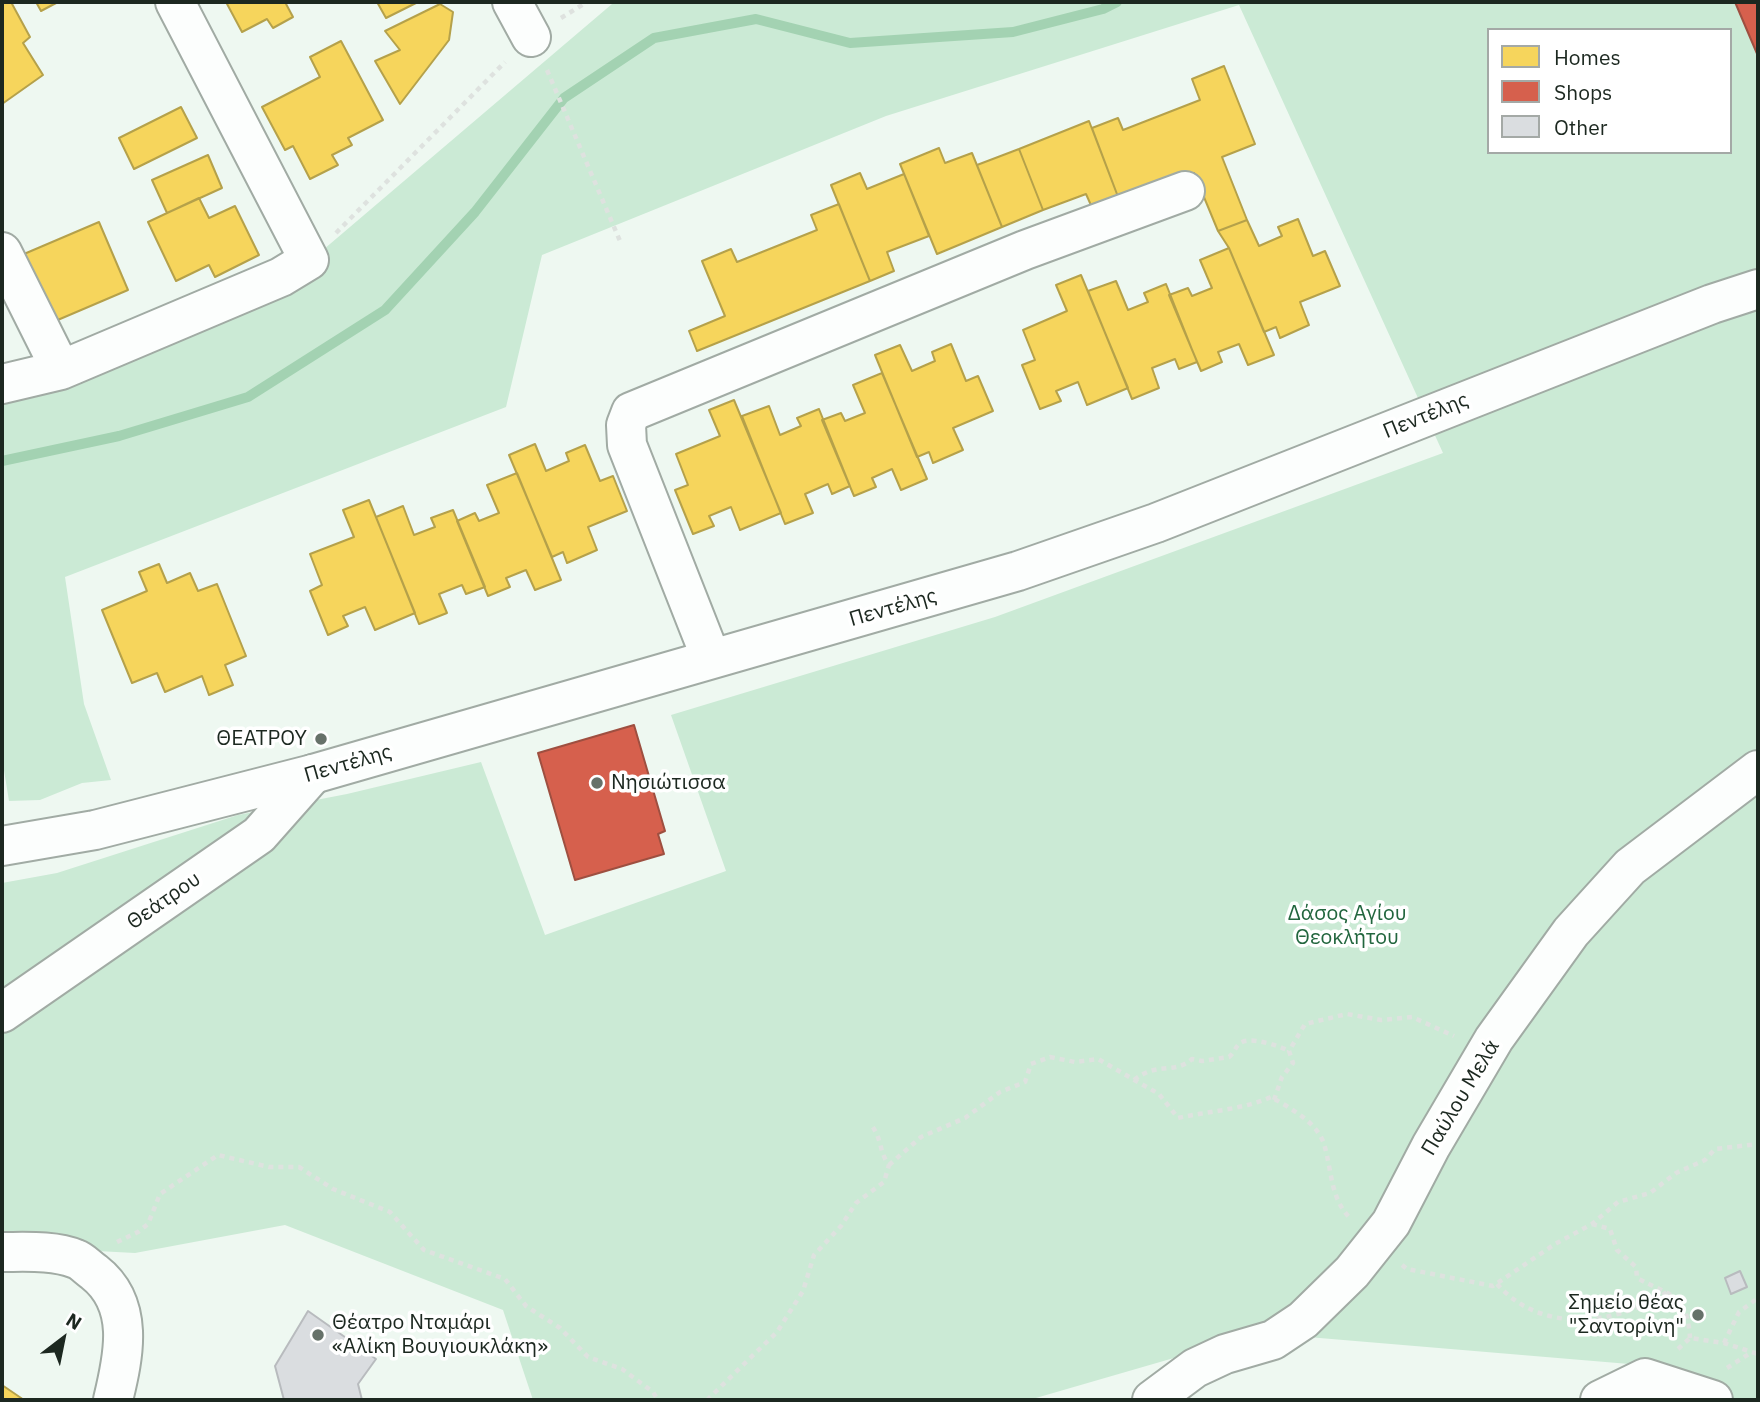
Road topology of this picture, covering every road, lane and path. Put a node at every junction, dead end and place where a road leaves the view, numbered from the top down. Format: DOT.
graph roads {
  1 [pos="175,2"];
  2 [pos="512,2"];
  3 [pos="587,2"];
  4 [pos="531,37"];
  5 [pos="551,78"];
  6 [pos="1185,191"];
  7 [pos="620,241"];
  8 [pos="2,252"];
  9 [pos="309,260"];
  10 [pos="1758,289"];
  11 [pos="61,370"];
  12 [pos="2,384"];
  13 [pos="711,658"];
  14 [pos="1758,770"];
  15 [pos="313,774"];
  16 [pos="2,846"];
  17 [pos="2,1013"];
  18 [pos="1289,1051"];
  19 [pos="1484,1057"];
  20 [pos="1134,1080"];
  21 [pos="1275,1100"];
  22 [pos="872,1126"];
  23 [pos="1758,1144"];
  24 [pos="889,1165"];
  25 [pos="1592,1224"];
  26 [pos="1374,1244"];
  27 [pos="2,1252"];
  28 [pos="1497,1284"];
  29 [pos="110,1289"];
  30 [pos="1667,1292"];
  31 [pos="1758,1298"];
  32 [pos="1724,1343"];
  33 [pos="1758,1354"];
  34 [pos="113,1400"];
  35 [pos="659,1400"];
  36 [pos="707,1400"];
  37 [pos="1152,1400"];
  38 [pos="1600,1400"];
  39 [pos="1713,1400"];
  1 -- 9 [label="street"];
  2 -- 4 [label="street"];
  3 -- 4 [label="path"];
  4 -- 9 [label="path"];
  5 -- 7 [label="path"];
  6 -- 13 [label="street"];
  8 -- 11 [label="street"];
  9 -- 11 [label="street"];
  10 -- 13 [label="street, Πεντέλης"];
  11 -- 12 [label="street"];
  13 -- 15 [label="street, Πεντέλης"];
  14 -- 19 [label="street, Παύλου Μελά"];
  15 -- 16 [label="street, Πεντέλης"];
  15 -- 17 [label="street, Θεάτρου"];
  18 -- 19 [label="path"];
  18 -- 20 [label="path"];
  18 -- 21 [label="path"];
  19 -- 26 [label="street, Παύλου Μελά"];
  20 -- 21 [label="path"];
  20 -- 24 [label="path"];
  21 -- 26 [label="path"];
  22 -- 24 [label="path"];
  23 -- 25 [label="path"];
  24 -- 36 [label="path"];
  25 -- 28 [label="path"];
  25 -- 30 [label="path"];
  26 -- 28 [label="path"];
  26 -- 37 [label="street, Παύλου Μελά"];
  27 -- 29 [label="street"];
  28 -- 30 [label="path"];
  29 -- 34 [label="street"];
  29 -- 35 [label="path"];
  30 -- 32 [label="path"];
  31 -- 32 [label="path"];
  32 -- 33 [label="path"];
  38 -- 39 [label="street"];
}
